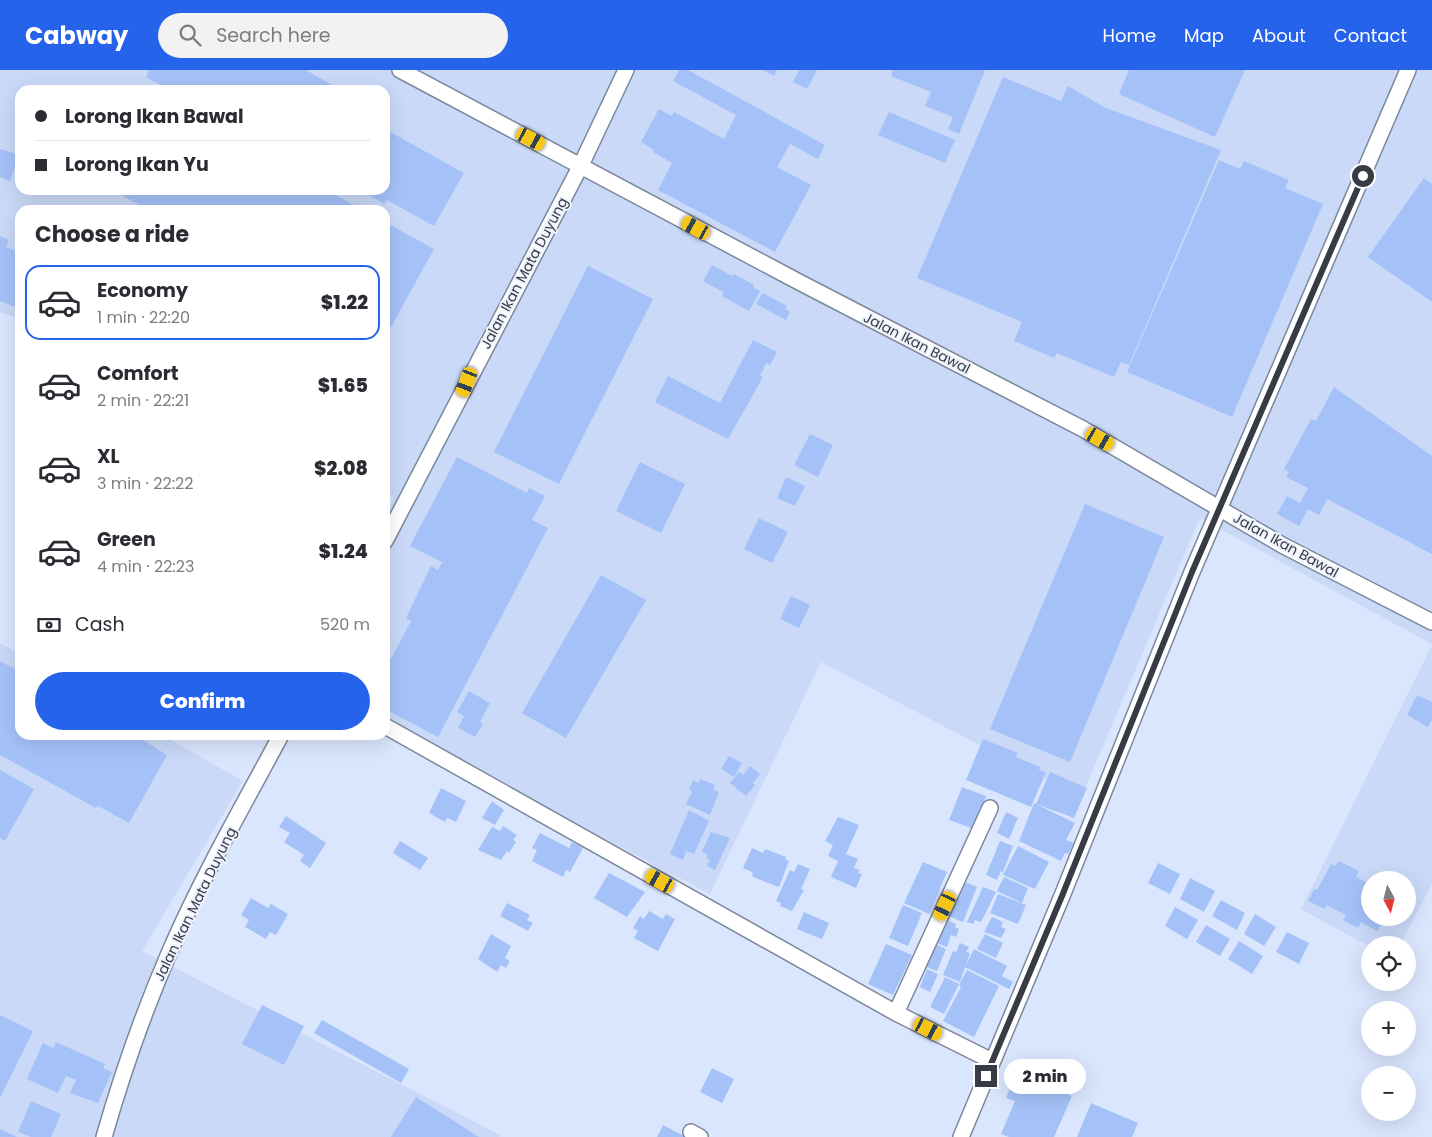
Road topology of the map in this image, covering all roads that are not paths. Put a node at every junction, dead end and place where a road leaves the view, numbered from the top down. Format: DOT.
graph roads {
  1 [pos="400,70"];
  2 [pos="626,70"];
  3 [pos="1408,70"];
  4 [pos="581,165"];
  5 [pos="1221,508"];
  6 [pos="390,531"];
  7 [pos="1432,622"];
  8 [pos="390,729"];
  9 [pos="279,740"];
  10 [pos="990,808"];
  11 [pos="896,1013"];
  12 [pos="992,1061"];
  13 [pos="104,1137"];
  14 [pos="961,1137"];
  1 -- 4 [label="street, Jalan Ikan Bawal"];
  2 -- 4 [label="street, Jalan Ikan Mata Duyung"];
  3 -- 5 [label="street"];
  4 -- 5 [label="street, Jalan Ikan Bawal"];
  4 -- 6 [label="street, Jalan Ikan Mata Duyung"];
  5 -- 7 [label="street, Jalan Ikan Bawal"];
  5 -- 12 [label="street"];
  8 -- 11 [label="street"];
  9 -- 13 [label="street, Jalan Ikan Mata Duyung"];
  10 -- 11 [label="street"];
  11 -- 12 [label="street"];
  12 -- 14 [label="street"];
}
